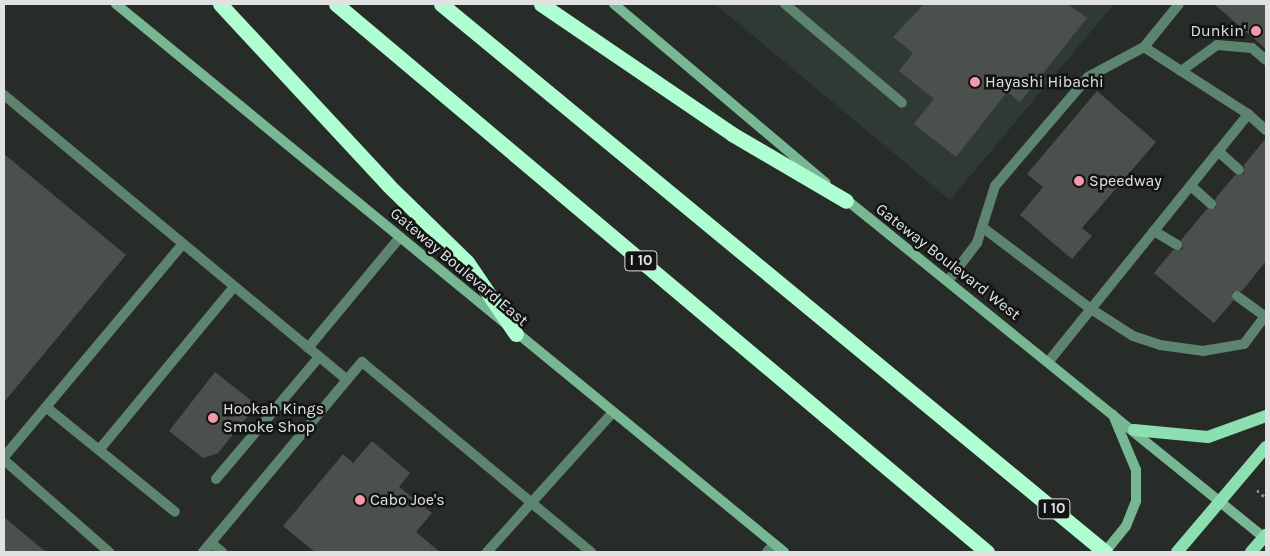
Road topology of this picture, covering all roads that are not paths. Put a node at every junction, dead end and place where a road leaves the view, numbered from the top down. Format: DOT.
graph roads {
  1 [pos="116,4"];
  2 [pos="220,4"];
  3 [pos="336,4"];
  4 [pos="441,4"];
  5 [pos="541,4"];
  6 [pos="614,4"];
  7 [pos="785,4"];
  8 [pos="1179,4"];
  9 [pos="1144,47"];
  10 [pos="1266,60"];
  11 [pos="1181,71"];
  12 [pos="4,94"];
  13 [pos="902,103"];
  14 [pos="1248,114"];
  15 [pos="1266,130"];
  16 [pos="1218,151"];
  17 [pos="1239,170"];
  18 [pos="1191,186"];
  19 [pos="846,201"];
  20 [pos="1211,204"];
  21 [pos="982,227"];
  22 [pos="1154,231"];
  23 [pos="400,237"];
  24 [pos="183,244"];
  25 [pos="1176,245"];
  26 [pos="948,282"];
  27 [pos="234,286"];
  28 [pos="1237,296"];
  29 [pos="1090,309"];
  30 [pos="1266,315"];
  31 [pos="516,334"];
  32 [pos="308,348"];
  33 [pos="319,357"];
  34 [pos="1049,361"];
  35 [pos="347,380"];
  36 [pos="46,407"];
  37 [pos="1112,412"];
  38 [pos="612,413"];
  39 [pos="1266,416"];
  40 [pos="1134,430"];
  41 [pos="1266,447"];
  42 [pos="99,450"];
  43 [pos="4,458"];
  44 [pos="216,479"];
  45 [pos="1221,501"];
  46 [pos="530,502"];
  47 [pos="175,512"];
  48 [pos="1266,537"];
  49 [pos="211,543"];
  50 [pos="770,548"];
  51 [pos="109,552"];
  52 [pos="203,552"];
  53 [pos="222,552"];
  54 [pos="487,552"];
  55 [pos="591,552"];
  56 [pos="784,552"];
  57 [pos="987,552"];
  58 [pos="1105,552"];
  59 [pos="1177,552"];
  60 [pos="1251,552"];
  1 -- 23 [label="main road, Gateway Boulevard East"];
  2 -- 31 [label="highway"];
  3 -- 57 [label="highway, I 10"];
  4 -- 58 [label="highway, I 10"];
  5 -- 19 [label="highway"];
  6 -- 19 [label="main road, Gateway Boulevard West"];
  7 -- 13 [label="lane"];
  8 -- 9 [label="lane"];
  9 -- 11 [label="lane"];
  9 -- 21 [label="lane"];
  10 -- 11 [label="lane"];
  11 -- 14 [label="lane"];
  12 -- 24 [label="lane"];
  14 -- 15 [label="lane"];
  14 -- 16 [label="lane"];
  16 -- 17 [label="lane"];
  16 -- 18 [label="lane"];
  18 -- 20 [label="lane"];
  18 -- 22 [label="lane"];
  19 -- 26 [label="main road, Gateway Boulevard West"];
  21 -- 26 [label="lane"];
  21 -- 29 [label="lane"];
  22 -- 25 [label="lane"];
  22 -- 29 [label="lane"];
  23 -- 31 [label="main road, Gateway Boulevard East"];
  23 -- 32 [label="lane"];
  24 -- 27 [label="lane"];
  24 -- 36 [label="lane"];
  26 -- 34 [label="main road, Gateway Boulevard West"];
  27 -- 32 [label="lane"];
  27 -- 42 [label="lane"];
  28 -- 30 [label="lane"];
  29 -- 30 [label="lane"];
  29 -- 34 [label="lane"];
  31 -- 38 [label="main road, Gateway Boulevard East"];
  32 -- 33 [label="lane"];
  33 -- 35 [label="lane"];
  33 -- 44 [label="lane"];
  34 -- 37 [label="main road, Gateway Boulevard West"];
  35 -- 46 [label="lane"];
  35 -- 49 [label="lane"];
  36 -- 42 [label="lane"];
  36 -- 43 [label="lane"];
  37 -- 40 [label="main road, Gateway Boulevard West"];
  37 -- 58 [label="main road"];
  38 -- 46 [label="lane"];
  38 -- 50 [label="main road, Gateway Boulevard East"];
  39 -- 40 [label="main road"];
  40 -- 45 [label="main road, Gateway Boulevard West"];
  41 -- 45 [label="main road"];
  42 -- 47 [label="lane"];
  43 -- 51 [label="lane"];
  45 -- 48 [label="main road, Gateway Boulevard West"];
  45 -- 59 [label="main road"];
  46 -- 54 [label="lane"];
  46 -- 55 [label="lane"];
  48 -- 60 [label="main road"];
  49 -- 52 [label="lane"];
  49 -- 53 [label="lane"];
  50 -- 56 [label="main road, Gateway Boulevard East"];
}
